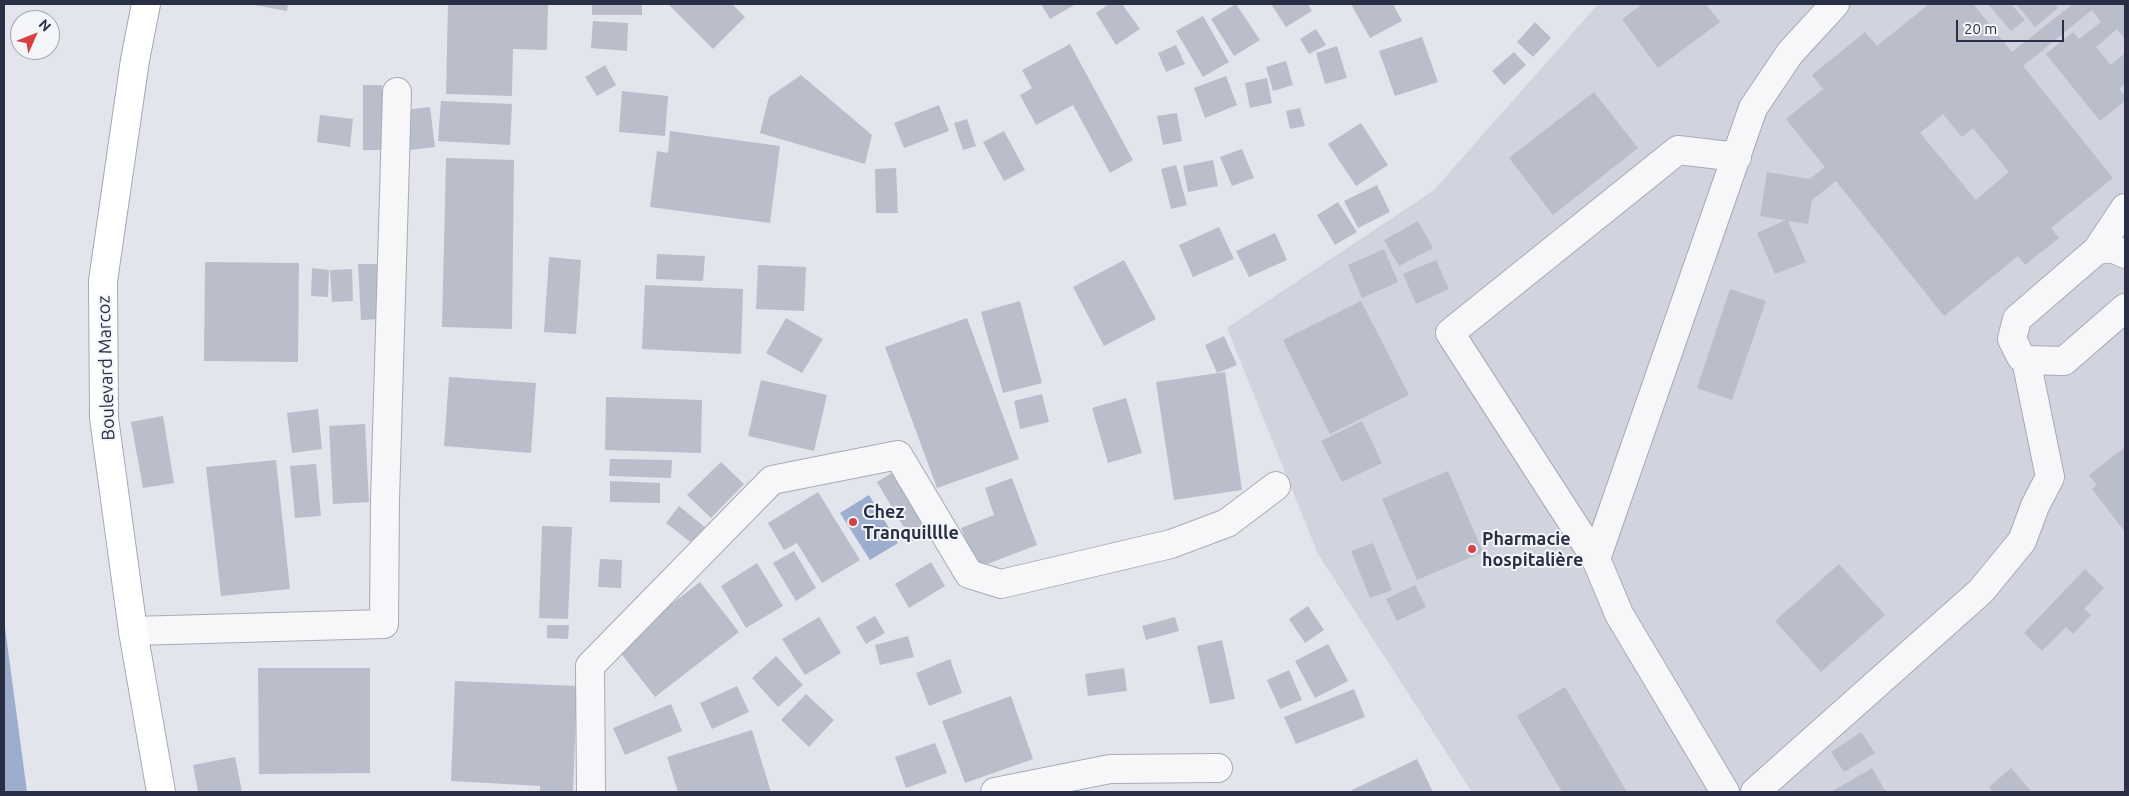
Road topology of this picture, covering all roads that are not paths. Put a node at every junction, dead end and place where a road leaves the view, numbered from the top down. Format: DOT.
graph roads {
  1 [pos="146,4"];
  2 [pos="1835,4"];
  3 [pos="397,92"];
  4 [pos="1737,157"];
  5 [pos="2125,208"];
  6 [pos="2097,250"];
  7 [pos="2125,254"];
  8 [pos="2125,308"];
  9 [pos="2026,360"];
  10 [pos="1276,486"];
  11 [pos="1596,559"];
  12 [pos="133,631"];
  13 [pos="1218,768"];
  14 [pos="162,792"];
  15 [pos="591,792"];
  16 [pos="995,792"];
  17 [pos="1725,792"];
  18 [pos="1755,792"];
  1 -- 12 [label="main road, Boulevard Marcoz"];
  2 -- 4 [label="street"];
  3 -- 12 [label="street"];
  4 -- 11 [label="street"];
  4 -- 11 [label="street"];
  5 -- 6 [label="street"];
  6 -- 7 [label="street"];
  6 -- 9 [label="street"];
  8 -- 9 [label="street"];
  9 -- 18 [label="street"];
  10 -- 15 [label="street"];
  11 -- 17 [label="street"];
  12 -- 14 [label="main road, Boulevard Marcoz"];
  13 -- 16 [label="street"];
}
